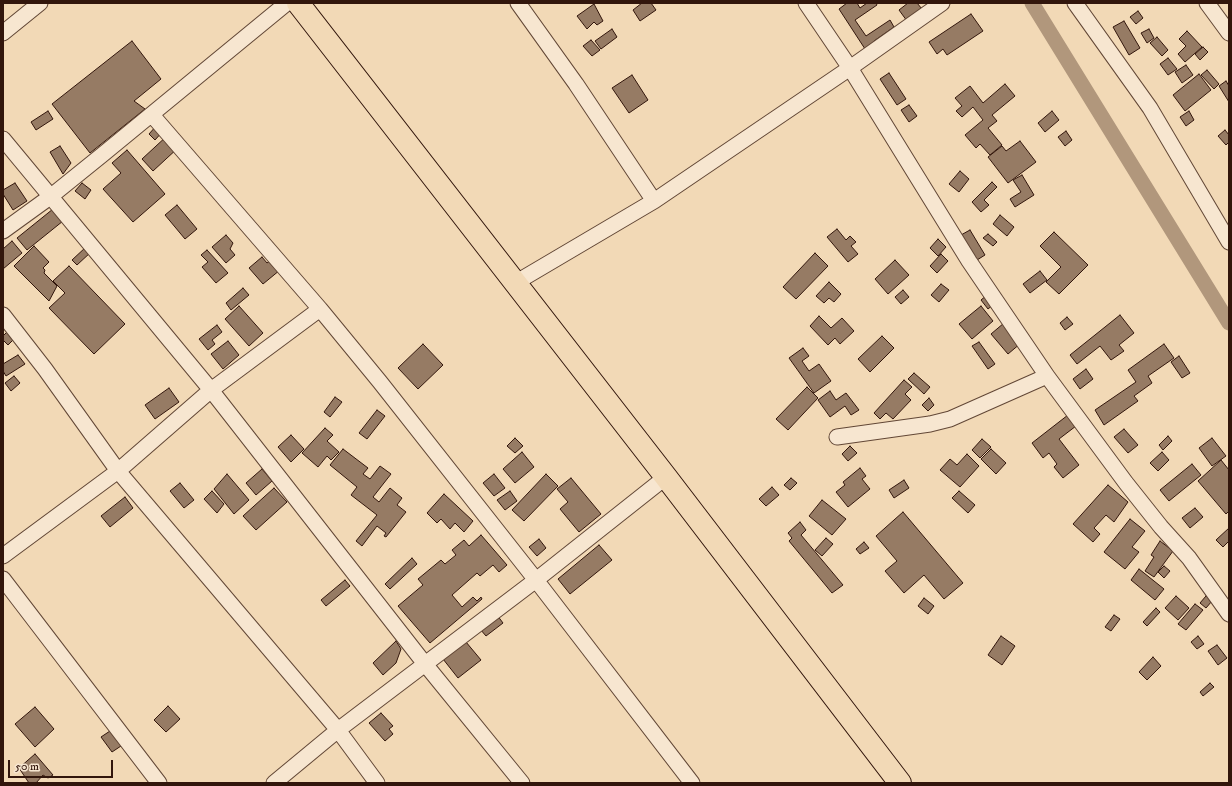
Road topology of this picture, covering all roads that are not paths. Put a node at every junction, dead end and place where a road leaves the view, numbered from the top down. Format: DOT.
graph roads {
  1 [pos="40,3"];
  2 [pos="287,3"];
  3 [pos="298,3"];
  4 [pos="518,3"];
  5 [pos="806,3"];
  6 [pos="942,3"];
  7 [pos="1075,3"];
  8 [pos="1207,3"];
  9 [pos="3,33"];
  10 [pos="1229,33"];
  11 [pos="850,68"];
  12 [pos="152,115"];
  13 [pos="3,139"];
  14 [pos="50,197"];
  15 [pos="654,201"];
  16 [pos="3,231"];
  17 [pos="1229,242"];
  18 [pos="514,283"];
  19 [pos="320,309"];
  20 [pos="3,315"];
  21 [pos="1047,376"];
  22 [pos="211,390"];
  23 [pos="837,437"];
  24 [pos="118,472"];
  25 [pos="666,477"];
  26 [pos="3,556"];
  27 [pos="3,579"];
  28 [pos="536,580"];
  29 [pos="1229,614"];
  30 [pos="425,664"];
  31 [pos="338,730"];
  32 [pos="159,783"];
  33 [pos="274,783"];
  34 [pos="377,783"];
  35 [pos="522,783"];
  36 [pos="692,783"];
  37 [pos="900,783"];
  1 -- 9 [label="street"];
  2 -- 12 [label="street"];
  3 -- 18 [label="highway"];
  4 -- 15 [label="street"];
  5 -- 11 [label="street"];
  6 -- 11 [label="street"];
  7 -- 17 [label="street"];
  8 -- 10 [label="street"];
  11 -- 15 [label="street"];
  11 -- 21 [label="street"];
  12 -- 14 [label="street"];
  12 -- 19 [label="street"];
  13 -- 14 [label="street"];
  14 -- 16 [label="street"];
  14 -- 22 [label="street"];
  15 -- 18 [label="street"];
  18 -- 25 [label="highway"];
  19 -- 22 [label="street"];
  19 -- 28 [label="street"];
  20 -- 24 [label="street"];
  21 -- 23 [label="street"];
  21 -- 29 [label="street"];
  22 -- 24 [label="street"];
  22 -- 30 [label="street"];
  24 -- 26 [label="street"];
  24 -- 31 [label="street"];
  25 -- 28 [label="street"];
  25 -- 37 [label="highway"];
  27 -- 32 [label="street"];
  28 -- 30 [label="street"];
  28 -- 36 [label="street"];
  30 -- 31 [label="street"];
  30 -- 35 [label="street"];
  31 -- 33 [label="street"];
  31 -- 34 [label="street"];
}
